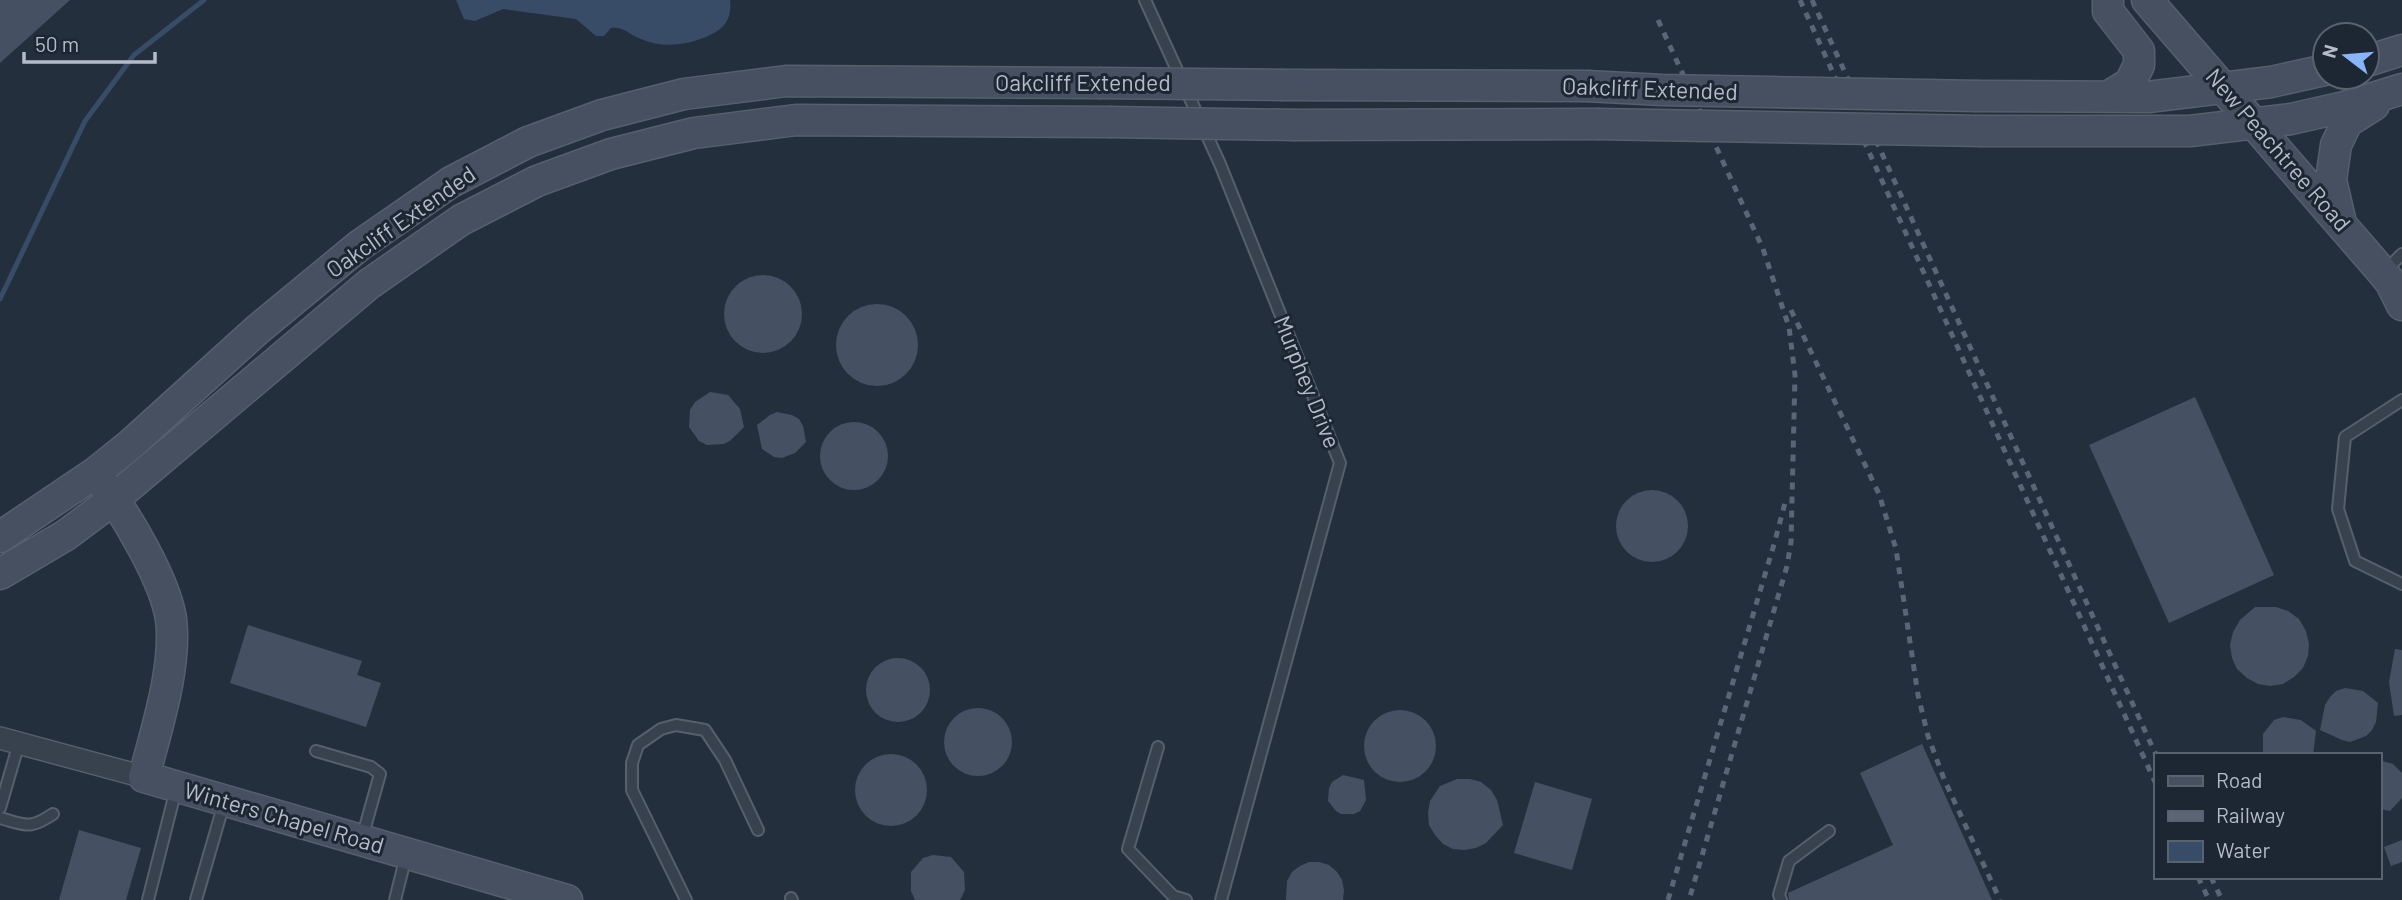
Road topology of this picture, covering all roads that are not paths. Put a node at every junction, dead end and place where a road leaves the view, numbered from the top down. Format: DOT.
graph roads {
  1 [pos="1145,0"];
  2 [pos="2108,0"];
  3 [pos="2147,0"];
  4 [pos="2402,50"];
  5 [pos="2381,57"];
  6 [pos="2311,73"];
  7 [pos="2224,87"];
  8 [pos="2399,90"];
  9 [pos="2109,96"];
  10 [pos="2254,122"];
  11 [pos="2340,223"];
  12 [pos="2392,263"];
  13 [pos="2402,304"];
  14 [pos="2402,400"];
  15 [pos="95,473"];
  16 [pos="114,499"];
  17 [pos="0,537"];
  18 [pos="0,574"];
  19 [pos="2402,584"];
  20 [pos="9,741"];
  21 [pos="1158,747"];
  22 [pos="316,751"];
  23 [pos="144,777"];
  24 [pos="177,787"];
  25 [pos="225,800"];
  26 [pos="0,808"];
  27 [pos="52,814"];
  28 [pos="0,818"];
  29 [pos="758,830"];
  30 [pos="1829,831"];
  31 [pos="361,840"];
  32 [pos="407,853"];
  33 [pos="1173,898"];
  34 [pos="148,900"];
  35 [pos="197,900"];
  36 [pos="395,900"];
  37 [pos="567,900"];
  38 [pos="686,900"];
  39 [pos="1186,900"];
  40 [pos="1220,900"];
  41 [pos="1780,900"];
  1 -- 40 [label="lane, Murphey Drive"];
  2 -- 9 [label="main road"];
  3 -- 7 [label="main road, New Peachtree Road"];
  4 -- 5 [label="main road"];
  6 -- 7 [label="main road, Oakcliff Extended"];
  7 -- 9 [label="main road, Oakcliff Extended"];
  7 -- 10 [label="main road, New Peachtree Road"];
  8 -- 10 [label="main road, Oakcliff Extended"];
  8 -- 11 [label="main road"];
  9 -- 15 [label="main road, Oakcliff Extended, bridge"];
  10 -- 11 [label="main road, New Peachtree Road"];
  10 -- 16 [label="main road, Oakcliff Extended, bridge"];
  11 -- 12 [label="main road, New Peachtree Road"];
  12 -- 13 [label="main road, New Peachtree Road"];
  14 -- 19 [label="lane"];
  15 -- 16 [label="main road"];
  15 -- 17 [label="main road"];
  16 -- 18 [label="main road"];
  16 -- 23 [label="main road"];
  20 -- 23 [label="street, Winters Chapel Road"];
  20 -- 26 [label="lane"];
  21 -- 33 [label="lane"];
  22 -- 31 [label="lane"];
  23 -- 24 [label="main road, Winters Chapel Road"];
  24 -- 25 [label="main road, Winters Chapel Road"];
  24 -- 34 [label="lane"];
  25 -- 31 [label="main road, Winters Chapel Road"];
  25 -- 35 [label="lane"];
  27 -- 28 [label="lane"];
  29 -- 38 [label="lane"];
  30 -- 41 [label="lane"];
  31 -- 32 [label="main road, Winters Chapel Road"];
  32 -- 36 [label="lane"];
  32 -- 37 [label="main road, Winters Chapel Road"];
  33 -- 39 [label="lane"];
}
